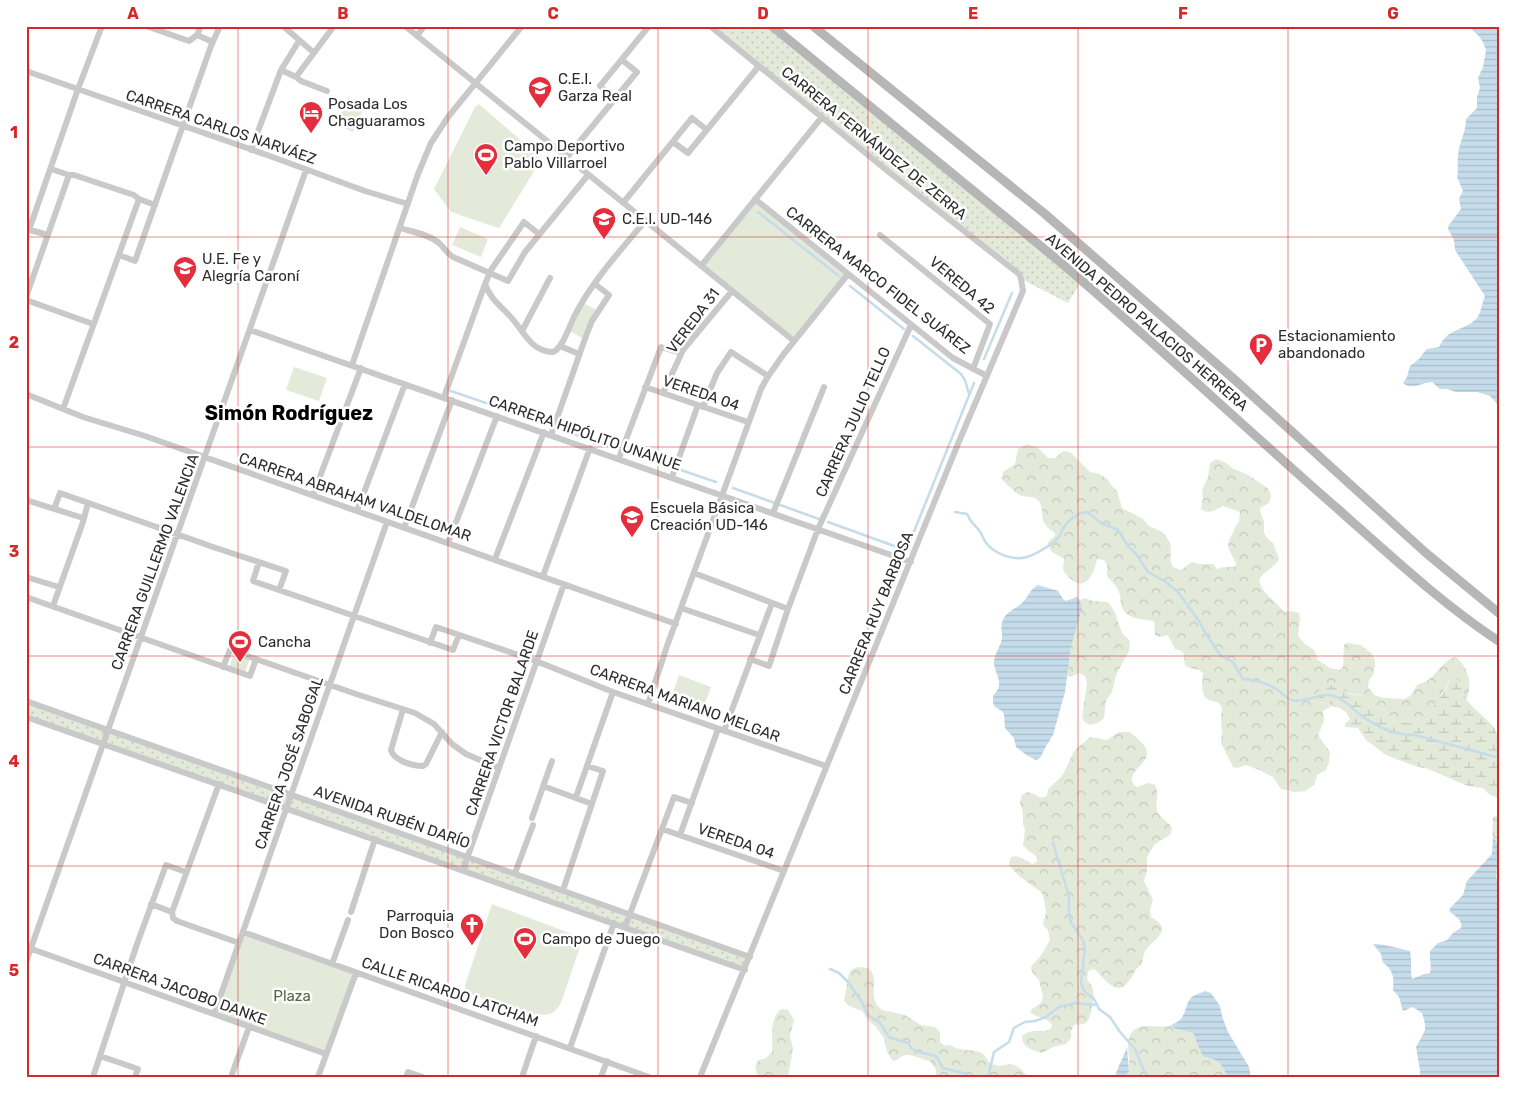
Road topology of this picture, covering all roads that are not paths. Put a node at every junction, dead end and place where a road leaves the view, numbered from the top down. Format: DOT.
graph roads {
  1 [pos="102,26"];
  2 [pos="146,26"];
  3 [pos="202,26"];
  4 [pos="220,26"];
  5 [pos="283,26"];
  6 [pos="334,26"];
  7 [pos="405,26"];
  8 [pos="424,26"];
  9 [pos="522,26"];
  10 [pos="649,26"];
  11 [pos="710,26"];
  12 [pos="772,26"];
  13 [pos="812,26"];
  14 [pos="197,35"];
  15 [pos="417,36"];
  16 [pos="299,41"];
  17 [pos="213,42"];
  18 [pos="313,52"];
  19 [pos="622,60"];
  20 [pos="759,66"];
  21 [pos="282,70"];
  22 [pos="26,71"];
  23 [pos="296,77"];
  24 [pos="476,84"];
  25 [pos="78,89"];
  26 [pos="327,92"];
  27 [pos="615,98"];
  28 [pos="822,117"];
  29 [pos="183,126"];
  30 [pos="707,130"];
  31 [pos="673,142"];
  32 [pos="251,150"];
  33 [pos="566,157"];
  34 [pos="51,169"];
  35 [pos="306,170"];
  36 [pos="69,175"];
  37 [pos="588,175"];
  38 [pos="139,199"];
  39 [pos="756,199"];
  40 [pos="623,203"];
  41 [pos="408,204"];
  42 [pos="155,205"];
  43 [pos="645,221"];
  44 [pos="400,228"];
  45 [pos="28,230"];
  46 [pos="539,234"];
  47 [pos="48,235"];
  48 [pos="880,235"];
  49 [pos="119,255"];
  50 [pos="701,266"];
  51 [pos="490,272"];
  52 [pos="848,274"];
  53 [pos="550,278"];
  54 [pos="1021,279"];
  55 [pos="485,284"];
  56 [pos="595,284"];
  57 [pos="732,291"];
  58 [pos="26,296"];
  59 [pos="26,300"];
  60 [pos="93,324"];
  61 [pos="911,325"];
  62 [pos="250,330"];
  63 [pos="522,331"];
  64 [pos="794,341"];
  65 [pos="560,346"];
  66 [pos="681,353"];
  67 [pos="579,354"];
  68 [pos="352,365"];
  69 [pos="361,368"];
  70 [pos="973,369"];
  71 [pos="768,376"];
  72 [pos="987,376"];
  73 [pos="405,384"];
  74 [pos="824,387"];
  75 [pos="645,388"];
  76 [pos="662,393"];
  77 [pos="26,394"];
  78 [pos="444,397"];
  79 [pos="452,400"];
  80 [pos="701,406"];
  81 [pos="63,409"];
  82 [pos="497,416"];
  83 [pos="748,422"];
  84 [pos="544,432"];
  85 [pos="552,435"];
  86 [pos="590,448"];
  87 [pos="205,457"];
  88 [pos="619,458"];
  89 [pos="674,471"];
  90 [pos="313,495"];
  91 [pos="722,495"];
  92 [pos="26,500"];
  93 [pos="88,503"];
  94 [pos="54,509"];
  95 [pos="357,511"];
  96 [pos="773,513"];
  97 [pos="83,518"];
  98 [pos="387,522"];
  99 [pos="404,528"];
  100 [pos="818,529"];
  101 [pos="177,535"];
  102 [pos="448,543"];
  103 [pos="495,559"];
  104 [pos="259,562"];
  105 [pos="911,562"];
  106 [pos="694,573"];
  107 [pos="544,576"];
  108 [pos="26,577"];
  109 [pos="564,584"];
  110 [pos="59,588"];
  111 [pos="279,590"];
  112 [pos="26,597"];
  113 [pos="772,603"];
  114 [pos="53,606"];
  115 [pos="681,608"];
  116 [pos="788,609"];
  117 [pos="1500,614"];
  118 [pos="354,616"];
  119 [pos="676,624"];
  120 [pos="459,634"];
  121 [pos="759,635"];
  122 [pos="141,637"];
  123 [pos="1500,642"];
  124 [pos="430,643"];
  125 [pos="256,659"];
  126 [pos="750,659"];
  127 [pos="536,661"];
  128 [pos="223,666"];
  129 [pos="329,685"];
  130 [pos="613,692"];
  131 [pos="26,701"];
  132 [pos="648,704"];
  133 [pos="403,709"];
  134 [pos="26,717"];
  135 [pos="108,730"];
  136 [pos="721,730"];
  137 [pos="442,732"];
  138 [pos="103,744"];
  139 [pos="552,761"];
  140 [pos="587,766"];
  141 [pos="826,766"];
  142 [pos="499,768"];
  143 [pos="219,784"];
  144 [pos="543,786"];
  145 [pos="291,794"];
  146 [pos="576,797"];
  147 [pos="692,803"];
  148 [pos="592,804"];
  149 [pos="286,808"];
  150 [pos="532,818"];
  151 [pos="533,825"];
  152 [pos="662,828"];
  153 [pos="680,835"];
  154 [pos="375,839"];
  155 [pos="468,857"];
  156 [pos="463,870"];
  157 [pos="784,871"];
  158 [pos="186,872"];
  159 [pos="516,873"];
  160 [pos="563,890"];
  161 [pos="152,904"];
  162 [pos="172,912"];
  163 [pos="351,912"];
  164 [pos="630,914"];
  165 [pos="348,920"];
  166 [pos="614,923"];
  167 [pos="625,927"];
  168 [pos="243,932"];
  169 [pos="239,943"];
  170 [pos="29,948"];
  171 [pos="750,957"];
  172 [pos="26,962"];
  173 [pos="332,964"];
  174 [pos="745,970"];
  175 [pos="356,972"];
  176 [pos="124,982"];
  177 [pos="214,1014"];
  178 [pos="249,1026"];
  179 [pos="536,1036"];
  180 [pos="570,1048"];
  181 [pos="326,1054"];
  182 [pos="100,1056"];
  183 [pos="607,1061"];
  184 [pos="93,1077"];
  185 [pos="135,1077"];
  186 [pos="231,1077"];
  187 [pos="318,1077"];
  188 [pos="406,1077"];
  189 [pos="423,1077"];
  190 [pos="522,1077"];
  191 [pos="601,1077"];
  192 [pos="650,1077"];
  193 [pos="700,1077"];
  1 -- 25 [label="street"];
  2 -- 14 [label="street"];
  3 -- 14 [label="street"];
  4 -- 17 [label="street"];
  5 -- 16 [label="street"];
  6 -- 18 [label="street"];
  7 -- 15 [label="street"];
  8 -- 15 [label="street"];
  9 -- 24 [label="street"];
  10 -- 19 [label="street"];
  11 -- 20 [label="street, CARRERA FERNÁNDEZ DE ZERRA"];
  12 -- 123 [label="main road, AVENIDA PEDRO PALACIOS HERRERA"];
  13 -- 117 [label="main road, AVENIDA PEDRO PALACIOS HERRERA"];
  14 -- 17 [label="street"];
  15 -- 24 [label="street"];
  16 -- 18 [label="street"];
  16 -- 21 [label="street"];
  17 -- 29 [label="street"];
  18 -- 23 [label="street"];
  19 -- 27 [label="street"];
  19 -- 27 [label="street"];
  20 -- 28 [label="street, CARRERA FERNÁNDEZ DE ZERRA"];
  20 -- 30 [label="street"];
  21 -- 23 [label="street"];
  21 -- 32 [label="street"];
  22 -- 25 [label="street, CARRERA CARLOS NARVÁEZ"];
  23 -- 26 [label="street"];
  24 -- 33 [label="street"];
  24 -- 41 [label="street"];
  25 -- 29 [label="street, CARRERA CARLOS NARVÁEZ"];
  25 -- 34 [label="street"];
  27 -- 33 [label="street"];
  28 -- 39 [label="street"];
  28 -- 54 [label="street, CARRERA FERNÁNDEZ DE ZERRA"];
  29 -- 32 [label="street, CARRERA CARLOS NARVÁEZ"];
  29 -- 42 [label="street"];
  30 -- 31 [label="street"];
  30 -- 31 [label="street"];
  31 -- 40 [label="street"];
  32 -- 35 [label="street, CARRERA CARLOS NARVÁEZ"];
  33 -- 37 [label="street"];
  34 -- 36 [label="street"];
  34 -- 45 [label="street"];
  35 -- 41 [label="street, CARRERA CARLOS NARVÁEZ"];
  35 -- 62 [label="street, CARRERA GUILLERMO VALENCIA"];
  36 -- 38 [label="street"];
  36 -- 47 [label="street"];
  37 -- 40 [label="street"];
  37 -- 46 [label="street"];
  38 -- 42 [label="street"];
  38 -- 49 [label="street"];
  39 -- 50 [label="street"];
  39 -- 52 [label="street, CARRERA MARCO FIDEL SUÁREZ"];
  40 -- 43 [label="street"];
  41 -- 44 [label="street"];
  42 -- 49 [label="street"];
  43 -- 50 [label="street"];
  43 -- 56 [label="street"];
  44 -- 51 [label="street"];
  44 -- 68 [label="street"];
  45 -- 47 [label="street"];
  46 -- 51 [label="street"];
  46 -- 51 [label="street"];
  47 -- 58 [label="street"];
  48 -- 70 [label="street, VEREDA 42"];
  49 -- 60 [label="street"];
  50 -- 57 [label="street"];
  51 -- 55 [label="street"];
  52 -- 61 [label="street, CARRERA MARCO FIDEL SUÁREZ"];
  52 -- 64 [label="street"];
  53 -- 63 [label="street"];
  54 -- 72 [label="street, CARRERA RUY BARBOSA"];
  55 -- 63 [label="street"];
  55 -- 78 [label="street"];
  56 -- 65 [label="street"];
  56 -- 67 [label="street"];
  57 -- 64 [label="street"];
  57 -- 66 [label="street, VEREDA 31"];
  59 -- 60 [label="street"];
  60 -- 81 [label="street"];
  61 -- 70 [label="street, CARRERA MARCO FIDEL SUÁREZ"];
  61 -- 100 [label="street, CARRERA JULIO TELLO"];
  62 -- 68 [label="street, CARRERA HIPÓLITO UNANUE"];
  62 -- 87 [label="street, CARRERA GUILLERMO VALENCIA"];
  63 -- 65 [label="street"];
  64 -- 71 [label="street"];
  65 -- 67 [label="street"];
  66 -- 75 [label="street, VEREDA 31"];
  66 -- 76 [label="street, VEREDA 31"];
  67 -- 85 [label="street"];
  68 -- 69 [label="street, CARRERA HIPÓLITO UNANUE"];
  69 -- 73 [label="street, CARRERA HIPÓLITO UNANUE"];
  69 -- 90 [label="street"];
  70 -- 72 [label="street, CARRERA MARCO FIDEL SUÁREZ"];
  71 -- 80 [label="street"];
  71 -- 83 [label="street"];
  72 -- 105 [label="street, CARRERA RUY BARBOSA"];
  73 -- 78 [label="street, CARRERA HIPÓLITO UNANUE"];
  73 -- 95 [label="street"];
  74 -- 96 [label="street"];
  75 -- 76 [label="street, VEREDA 04"];
  75 -- 88 [label="street, VEREDA 31"];
  76 -- 80 [label="street, VEREDA 04"];
  77 -- 81 [label="street, CARRERA ABRAHAM VALDELOMAR"];
  78 -- 79 [label="street, CARRERA HIPÓLITO UNANUE"];
  79 -- 82 [label="street, CARRERA HIPÓLITO UNANUE"];
  79 -- 99 [label="street"];
  80 -- 83 [label="street, VEREDA 04"];
  80 -- 89 [label="street"];
  81 -- 87 [label="street, CARRERA ABRAHAM VALDELOMAR"];
  82 -- 84 [label="street, CARRERA HIPÓLITO UNANUE"];
  82 -- 102 [label="street"];
  83 -- 91 [label="street"];
  84 -- 85 [label="street, CARRERA HIPÓLITO UNANUE"];
  84 -- 103 [label="street"];
  85 -- 86 [label="street, CARRERA HIPÓLITO UNANUE"];
  86 -- 88 [label="street, CARRERA HIPÓLITO UNANUE"];
  86 -- 107 [label="street"];
  87 -- 90 [label="street, CARRERA ABRAHAM VALDELOMAR"];
  87 -- 101 [label="street, CARRERA GUILLERMO VALENCIA"];
  88 -- 89 [label="street, CARRERA HIPÓLITO UNANUE"];
  89 -- 91 [label="street, CARRERA HIPÓLITO UNANUE"];
  90 -- 95 [label="street, CARRERA ABRAHAM VALDELOMAR"];
  91 -- 96 [label="street, CARRERA HIPÓLITO UNANUE"];
  91 -- 106 [label="street"];
  92 -- 94 [label="street"];
  93 -- 94 [label="street"];
  93 -- 97 [label="street"];
  93 -- 101 [label="street"];
  94 -- 97 [label="street"];
  95 -- 98 [label="street, CARRERA ABRAHAM VALDELOMAR"];
  96 -- 100 [label="street, CARRERA HIPÓLITO UNANUE"];
  97 -- 110 [label="street"];
  98 -- 99 [label="street, CARRERA ABRAHAM VALDELOMAR"];
  98 -- 118 [label="street, CARRERA JOSÉ SABOGAL"];
  99 -- 102 [label="street, CARRERA ABRAHAM VALDELOMAR"];
  100 -- 105 [label="street, CARRERA HIPÓLITO UNANUE"];
  100 -- 116 [label="street, CARRERA JULIO TELLO"];
  101 -- 104 [label="street"];
  101 -- 122 [label="street, CARRERA GUILLERMO VALENCIA"];
  102 -- 103 [label="street, CARRERA ABRAHAM VALDELOMAR"];
  103 -- 107 [label="street, CARRERA ABRAHAM VALDELOMAR"];
  104 -- 111 [label="street"];
  104 -- 111 [label="street"];
  105 -- 141 [label="street, CARRERA RUY BARBOSA"];
  106 -- 113 [label="street"];
  106 -- 115 [label="street"];
  107 -- 109 [label="street, CARRERA ABRAHAM VALDELOMAR"];
  108 -- 110 [label="street"];
  109 -- 119 [label="street, CARRERA ABRAHAM VALDELOMAR"];
  109 -- 127 [label="street, CARRERA VICTOR BALARDE"];
  110 -- 114 [label="street"];
  111 -- 118 [label="street"];
  112 -- 114 [label="street"];
  113 -- 116 [label="street"];
  113 -- 121 [label="street"];
  114 -- 122 [label="street"];
  115 -- 119 [label="street"];
  115 -- 121 [label="street"];
  116 -- 126 [label="street, CARRERA JULIO TELLO"];
  118 -- 124 [label="street"];
  118 -- 129 [label="street, CARRERA JOSÉ SABOGAL"];
  119 -- 132 [label="street"];
  120 -- 124 [label="street, CARRERA MARIANO MELGAR"];
  120 -- 124 [label="street"];
  120 -- 127 [label="street, CARRERA MARIANO MELGAR"];
  121 -- 126 [label="street"];
  122 -- 128 [label="street"];
  122 -- 135 [label="street, CARRERA GUILLERMO VALENCIA"];
  125 -- 128 [label="street"];
  125 -- 128 [label="street"];
  125 -- 129 [label="street"];
  126 -- 136 [label="street"];
  127 -- 130 [label="street, CARRERA MARIANO MELGAR"];
  127 -- 142 [label="street, CARRERA VICTOR BALARDE"];
  129 -- 133 [label="street"];
  129 -- 145 [label="street, CARRERA JOSÉ SABOGAL"];
  130 -- 132 [label="street, CARRERA MARIANO MELGAR"];
  130 -- 140 [label="street"];
  131 -- 135 [label="street, AVENIDA RUBÉN DARÍO"];
  132 -- 136 [label="street, CARRERA MARIANO MELGAR"];
  133 -- 137 [label="street"];
  133 -- 137 [label="street"];
  134 -- 138 [label="street, AVENIDA RUBÉN DARÍO"];
  135 -- 138 [label="street, CARRERA GUILLERMO VALENCIA"];
  135 -- 145 [label="street, AVENIDA RUBÉN DARÍO"];
  136 -- 141 [label="street, CARRERA MARIANO MELGAR"];
  136 -- 147 [label="street"];
  137 -- 142 [label="street"];
  138 -- 143 [label="street, AVENIDA RUBÉN DARÍO"];
  138 -- 170 [label="street, CARRERA GUILLERMO VALENCIA"];
  139 -- 144 [label="street"];
  140 -- 146 [label="street"];
  140 -- 148 [label="street"];
  141 -- 157 [label="street, CARRERA RUY BARBOSA"];
  142 -- 155 [label="street, CARRERA VICTOR BALARDE"];
  143 -- 149 [label="street, AVENIDA RUBÉN DARÍO"];
  143 -- 158 [label="street"];
  144 -- 146 [label="street"];
  144 -- 150 [label="street"];
  145 -- 149 [label="street, CARRERA JOSÉ SABOGAL"];
  145 -- 155 [label="street, AVENIDA RUBÉN DARÍO"];
  146 -- 148 [label="street"];
  147 -- 152 [label="street"];
  147 -- 153 [label="street"];
  148 -- 160 [label="street"];
  149 -- 154 [label="street, AVENIDA RUBÉN DARÍO"];
  149 -- 168 [label="street, CARRERA JOSÉ SABOGAL"];
  151 -- 159 [label="street"];
  152 -- 153 [label="street, VEREDA 04"];
  152 -- 164 [label="street"];
  153 -- 157 [label="street, VEREDA 04"];
  154 -- 156 [label="street, AVENIDA RUBÉN DARÍO"];
  154 -- 163 [label="street"];
  155 -- 156 [label="street, CARRERA VICTOR BALARDE"];
  155 -- 159 [label="street, AVENIDA RUBÉN DARÍO"];
  156 -- 166 [label="street, AVENIDA RUBÉN DARÍO"];
  157 -- 171 [label="street, CARRERA RUY BARBOSA"];
  158 -- 161 [label="street"];
  158 -- 162 [label="street"];
  159 -- 160 [label="street, AVENIDA RUBÉN DARÍO"];
  160 -- 164 [label="street, AVENIDA RUBÉN DARÍO"];
  161 -- 162 [label="street"];
  161 -- 176 [label="street"];
  162 -- 169 [label="street"];
  164 -- 167 [label="street"];
  164 -- 171 [label="street, AVENIDA RUBÉN DARÍO"];
  165 -- 173 [label="street"];
  166 -- 167 [label="street, AVENIDA RUBÉN DARÍO"];
  166 -- 180 [label="street"];
  167 -- 174 [label="street, AVENIDA RUBÉN DARÍO"];
  168 -- 169 [label="street, CARRERA JOSÉ SABOGAL"];
  168 -- 173 [label="street, CALLE RICARDO LATCHAM"];
  169 -- 177 [label="street, CARRERA JOSÉ SABOGAL"];
  170 -- 172 [label="street, CARRERA GUILLERMO VALENCIA"];
  170 -- 176 [label="street, CARRERA JACOBO DANKE"];
  171 -- 174 [label="street, CARRERA RUY BARBOSA"];
  173 -- 175 [label="street, CALLE RICARDO LATCHAM"];
  174 -- 193 [label="street"];
  175 -- 179 [label="street, CALLE RICARDO LATCHAM"];
  175 -- 181 [label="street"];
  176 -- 177 [label="street, CARRERA JACOBO DANKE"];
  176 -- 182 [label="street"];
  177 -- 178 [label="street, CARRERA JACOBO DANKE"];
  178 -- 181 [label="street, CARRERA JACOBO DANKE"];
  178 -- 186 [label="street"];
  179 -- 180 [label="street, CALLE RICARDO LATCHAM"];
  179 -- 190 [label="street"];
  180 -- 183 [label="street, CALLE RICARDO LATCHAM"];
  181 -- 187 [label="street"];
  182 -- 184 [label="street"];
  182 -- 185 [label="street"];
  183 -- 191 [label="street"];
  183 -- 192 [label="street, CALLE RICARDO LATCHAM"];
  188 -- 189 [label="street"];
}
